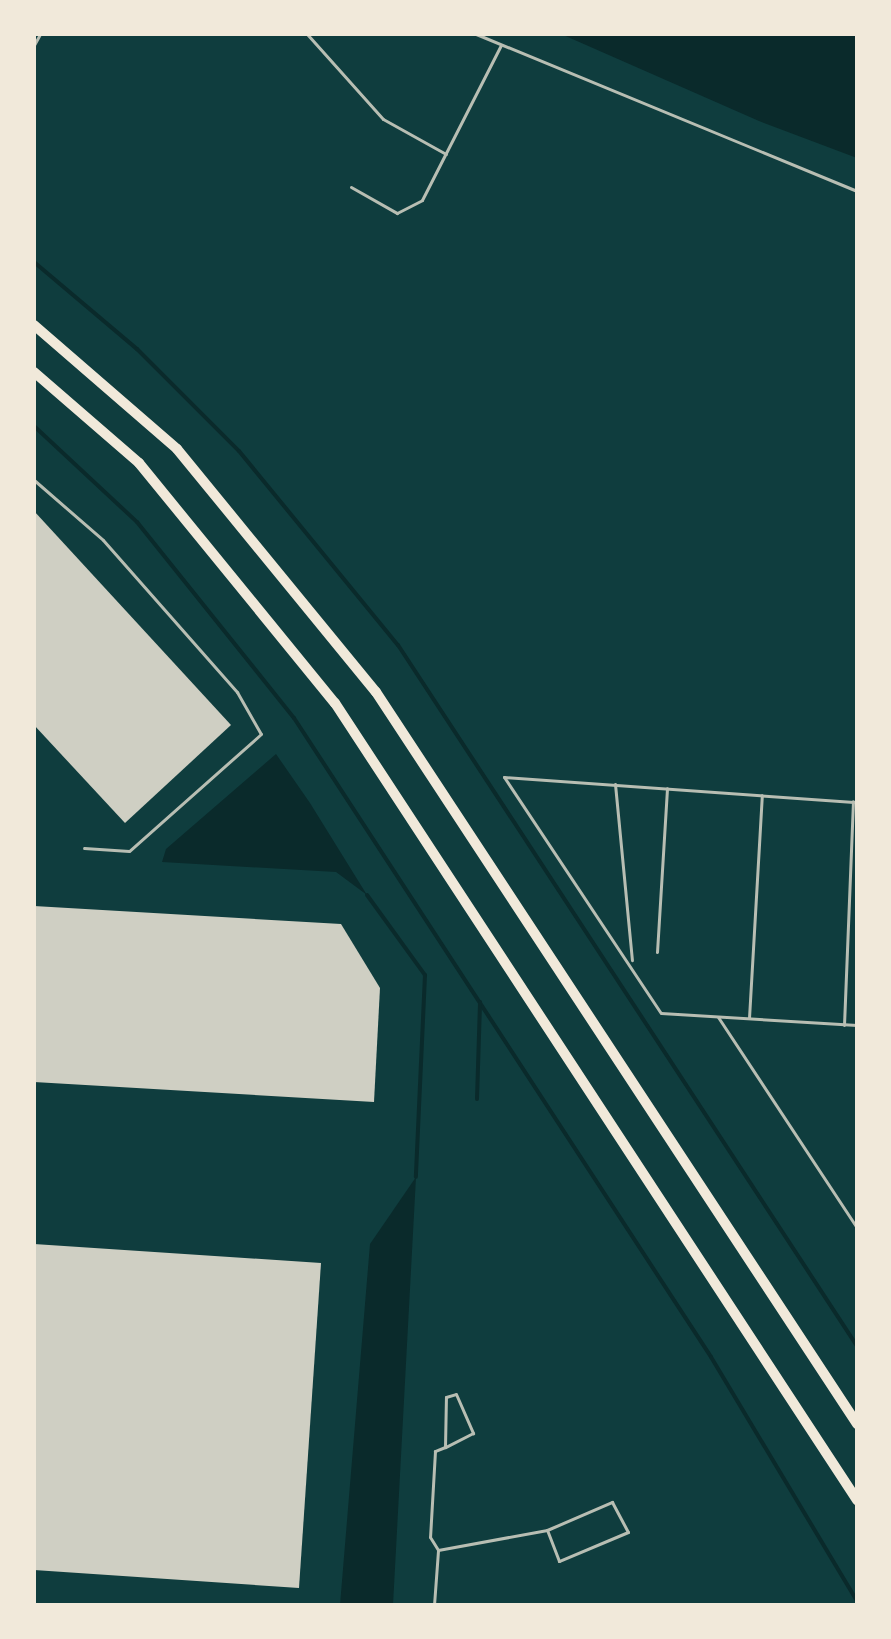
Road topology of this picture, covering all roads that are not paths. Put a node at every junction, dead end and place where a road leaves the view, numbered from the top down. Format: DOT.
graph roads {
  1 [pos="40,34"];
  2 [pos="307,34"];
  3 [pos="476,34"];
  4 [pos="34,45"];
  5 [pos="501,45"];
  6 [pos="446,154"];
  7 [pos="351,187"];
  8 [pos="857,191"];
  9 [pos="34,325"];
  10 [pos="34,372"];
  11 [pos="34,480"];
  12 [pos="615,784"];
  13 [pos="667,788"];
  14 [pos="762,795"];
  15 [pos="855,801"];
  16 [pos="84,848"];
  17 [pos="657,952"];
  18 [pos="632,963"];
  19 [pos="717,1016"];
  20 [pos="749,1018"];
  21 [pos="844,1025"];
  22 [pos="857,1025"];
  23 [pos="857,1228"];
  24 [pos="857,1424"];
  25 [pos="445,1447"];
  26 [pos="857,1500"];
  27 [pos="547,1530"];
  28 [pos="438,1550"];
  29 [pos="434,1605"];
  1 -- 4 [label="lane"];
  2 -- 6 [label="lane"];
  3 -- 5 [label="lane"];
  5 -- 6 [label="lane"];
  5 -- 8 [label="lane"];
  6 -- 7 [label="lane"];
  9 -- 24 [label="highway"];
  10 -- 26 [label="highway"];
  11 -- 16 [label="lane"];
  12 -- 13 [label="lane"];
  12 -- 18 [label="lane"];
  12 -- 18 [label="lane"];
  13 -- 14 [label="lane"];
  13 -- 17 [label="lane"];
  14 -- 15 [label="lane"];
  14 -- 20 [label="lane"];
  15 -- 21 [label="lane"];
  18 -- 19 [label="lane"];
  19 -- 20 [label="lane"];
  19 -- 23 [label="lane"];
  20 -- 21 [label="lane"];
  21 -- 22 [label="lane"];
  25 -- 25 [label="lane"];
  25 -- 28 [label="lane"];
  27 -- 27 [label="lane"];
  27 -- 28 [label="lane"];
  28 -- 29 [label="lane"];
}
